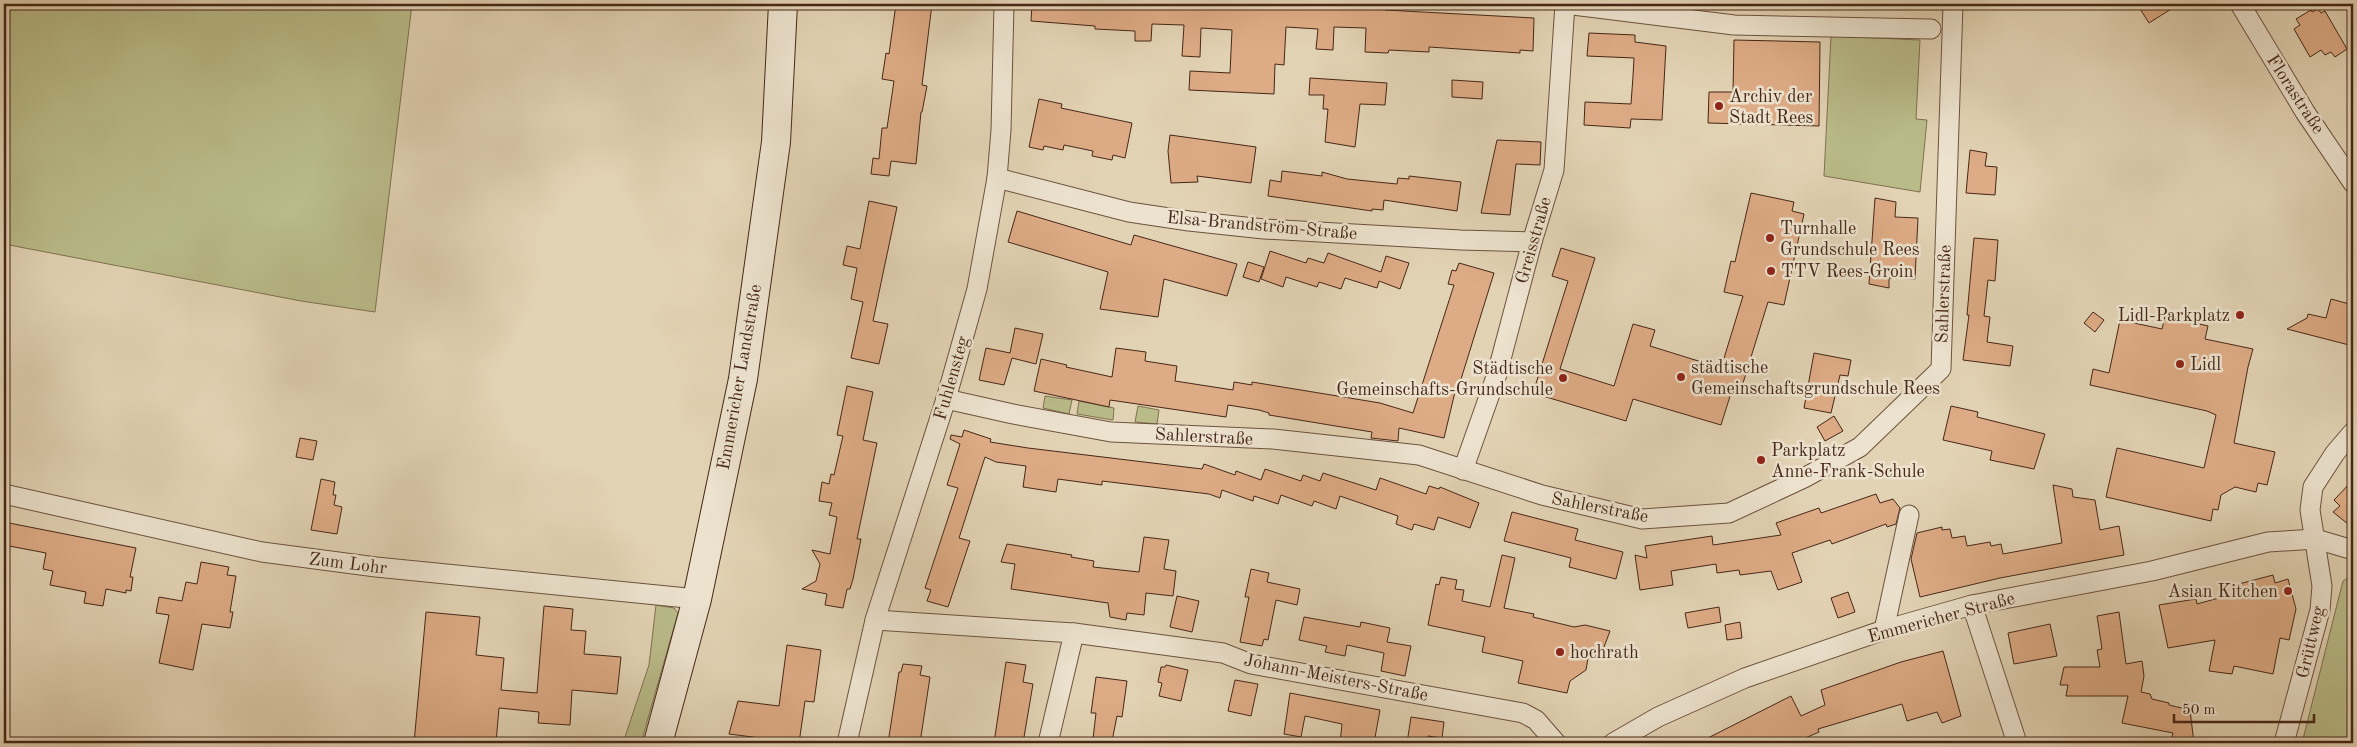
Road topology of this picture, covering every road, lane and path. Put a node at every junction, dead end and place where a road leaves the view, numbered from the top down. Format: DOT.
graph roads {
  1 [pos="783,4"];
  2 [pos="1004,4"];
  3 [pos="1565,4"];
  4 [pos="1953,4"];
  5 [pos="2240,4"];
  6 [pos="1940,29"];
  7 [pos="997,178"];
  8 [pos="2353,183"];
  9 [pos="1532,242"];
  10 [pos="946,399"];
  11 [pos="2353,432"];
  12 [pos="1463,470"];
  13 [pos="4,494"];
  14 [pos="1909,515"];
  15 [pos="2316,539"];
  16 [pos="2353,550"];
  17 [pos="697,599"];
  18 [pos="1972,605"];
  19 [pos="876,620"];
  20 [pos="1884,630"];
  21 [pos="1074,633"];
  22 [pos="658,743"];
  23 [pos="847,743"];
  24 [pos="1048,743"];
  25 [pos="1556,743"];
  26 [pos="1613,743"];
  27 [pos="2017,743"];
  28 [pos="2284,743"];
  1 -- 17 [label="main road, Emmericher Landstraße"];
  2 -- 7 [label="street, Fuhlensteg"];
  3 -- 6 [label="street"];
  3 -- 9 [label="street, Greisstraße"];
  4 -- 6 [label="street, Sahlerstraße"];
  5 -- 8 [label="street, Florastraße"];
  6 -- 12 [label="street, Sahlerstraße"];
  7 -- 9 [label="street, Elsa-Brandström-Straße"];
  7 -- 10 [label="street, Fuhlensteg"];
  9 -- 12 [label="street, Greisstraße"];
  10 -- 12 [label="street, Sahlerstraße"];
  10 -- 19 [label="street, Fuhlensteg"];
  11 -- 15 [label="street"];
  13 -- 17 [label="street, Zum Lohr"];
  14 -- 20 [label="street"];
  15 -- 16 [label="street"];
  15 -- 18 [label="street, Emmericher Straße"];
  15 -- 28 [label="street, Grüttweg"];
  17 -- 22 [label="main road, Emmericher Landstraße"];
  18 -- 20 [label="street, Emmericher Straße"];
  18 -- 27 [label="street"];
  19 -- 21 [label="street, Johann-Meisters-Straße"];
  19 -- 23 [label="street, Fuhlensteg"];
  20 -- 26 [label="street, Emmericher Straße"];
  21 -- 24 [label="street"];
  21 -- 25 [label="street, Johann-Meisters-Straße"];
}
